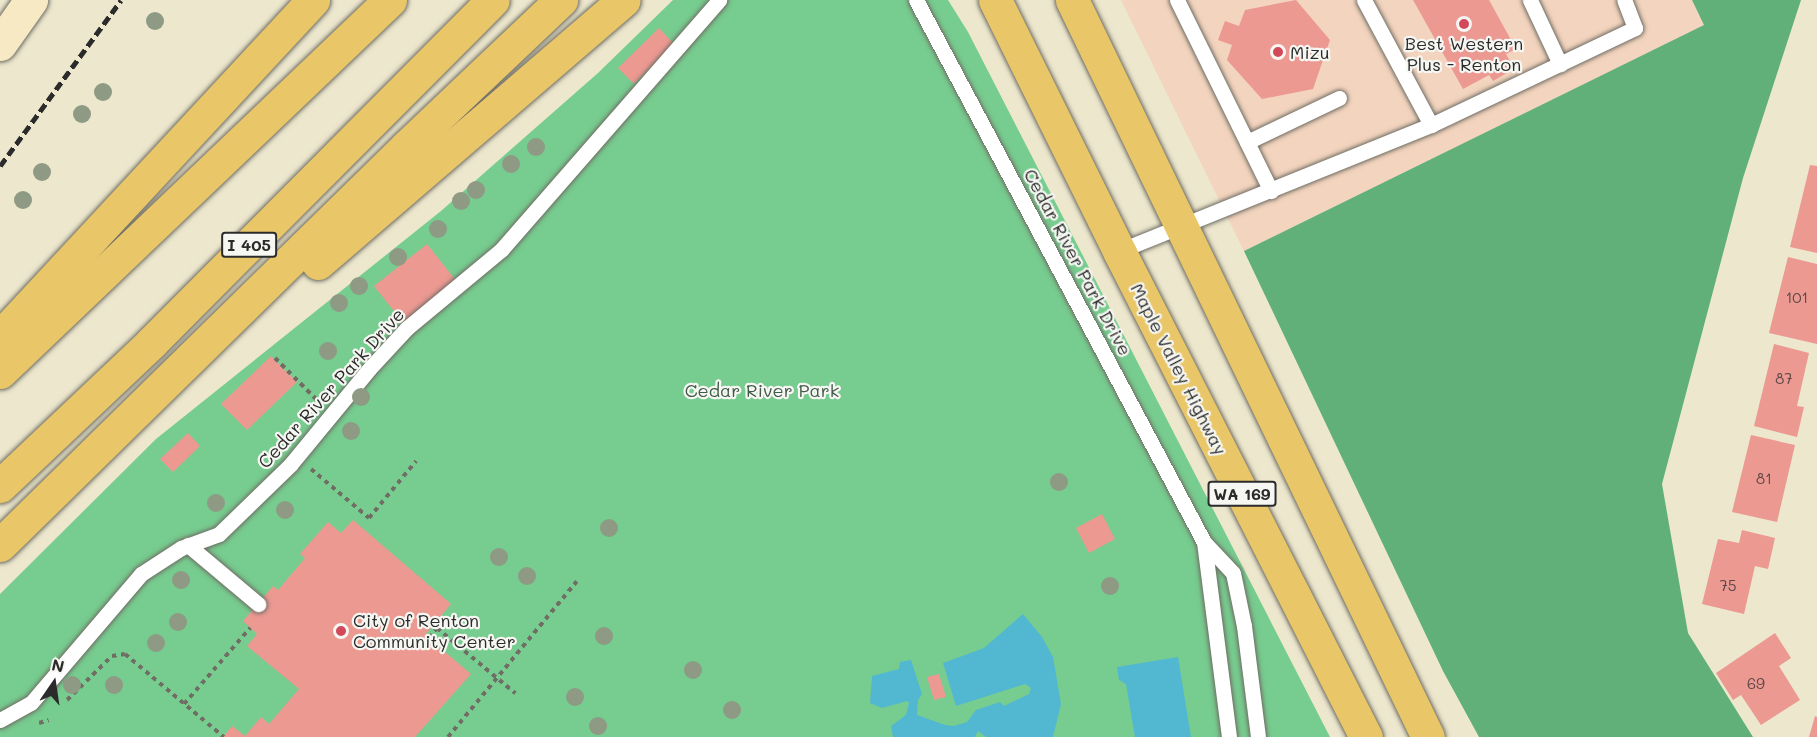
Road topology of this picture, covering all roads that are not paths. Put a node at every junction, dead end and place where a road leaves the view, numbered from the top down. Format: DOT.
graph roads {
  1 [pos="32,0"];
  2 [pos="313,0"];
  3 [pos="390,0"];
  4 [pos="493,0"];
  5 [pos="561,0"];
  6 [pos="624,0"];
  7 [pos="719,0"];
  8 [pos="916,0"];
  9 [pos="995,0"];
  10 [pos="1072,0"];
  11 [pos="1177,0"];
  12 [pos="1364,0"];
  13 [pos="1530,0"];
  14 [pos="1624,0"];
  15 [pos="0,44"];
  16 [pos="1560,64"];
  17 [pos="1339,98"];
  18 [pos="1431,125"];
  19 [pos="1247,142"];
  20 [pos="1271,191"];
  21 [pos="1180,224"];
  22 [pos="1119,251"];
  23 [pos="0,337"];
  24 [pos="0,372"];
  25 [pos="80,468"];
  26 [pos="0,486"];
  27 [pos="1204,542"];
  28 [pos="0,544"];
  29 [pos="188,545"];
  30 [pos="258,604"];
  31 [pos="0,720"];
  32 [pos="1229,737"];
  33 [pos="1258,737"];
  34 [pos="1366,737"];
  35 [pos="1428,737"];
  1 -- 15 [label="main road"];
  2 -- 23 [label="main road"];
  3 -- 24 [label="main road"];
  4 -- 26 [label="main road, I 405"];
  5 -- 25 [label="main road"];
  6 -- 25 [label="main road"];
  7 -- 29 [label="lane, Cedar River Park Drive"];
  8 -- 27 [label="lane, Cedar River Park Drive"];
  9 -- 22 [label="main road, Maple Valley Highway / WA 169"];
  10 -- 21 [label="main road, WA 169"];
  11 -- 19 [label="lane"];
  12 -- 18 [label="lane"];
  13 -- 16 [label="lane"];
  14 -- 16 [label="lane"];
  16 -- 18 [label="lane"];
  17 -- 19 [label="lane"];
  18 -- 20 [label="lane"];
  19 -- 20 [label="lane"];
  20 -- 21 [label="lane"];
  21 -- 22 [label="lane"];
  21 -- 35 [label="main road, WA 169"];
  22 -- 34 [label="main road, Maple Valley Highway / WA 169"];
  25 -- 28 [label="main road"];
  27 -- 32 [label="lane, Cedar River Park Drive"];
  27 -- 33 [label="lane, Cedar River Park Drive"];
  29 -- 30 [label="lane"];
  29 -- 31 [label="lane, Cedar River Park Drive"];
}
